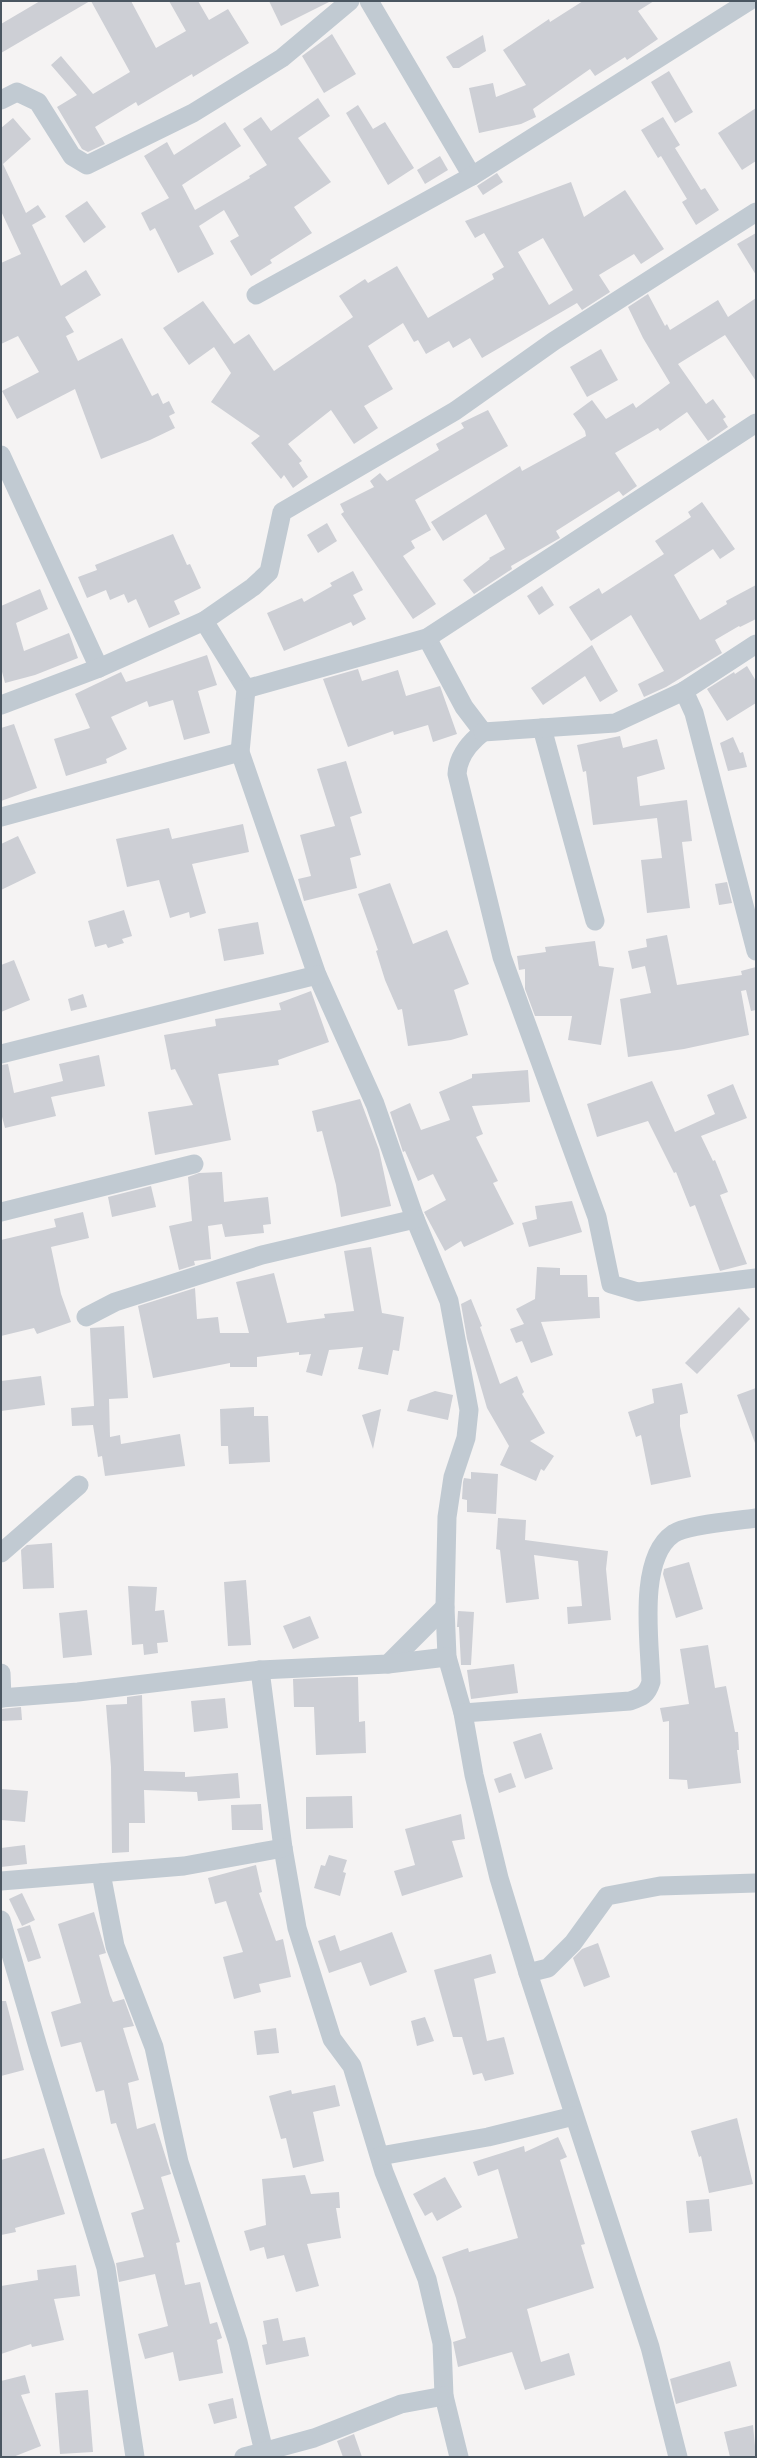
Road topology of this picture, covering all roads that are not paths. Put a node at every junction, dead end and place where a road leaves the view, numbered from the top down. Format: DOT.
graph roads {
  1 [pos="350,1"];
  2 [pos="369,1"];
  3 [pos="749,1"];
  4 [pos="1,100"];
  5 [pos="472,176"];
  6 [pos="756,212"];
  7 [pos="256,295"];
  8 [pos="756,424"];
  9 [pos="1,455"];
  10 [pos="204,621"];
  11 [pos="428,638"];
  12 [pos="756,644"];
  13 [pos="99,668"];
  14 [pos="246,689"];
  15 [pos="684,691"];
  16 [pos="1,705"];
  17 [pos="542,728"];
  18 [pos="482,732"];
  19 [pos="240,752"];
  20 [pos="1,817"];
  21 [pos="595,921"];
  22 [pos="756,951"];
  23 [pos="317,975"];
  24 [pos="1,1054"];
  25 [pos="194,1164"];
  26 [pos="1,1212"];
  27 [pos="415,1219"];
  28 [pos="756,1278"];
  29 [pos="86,1317"];
  30 [pos="79,1485"];
  31 [pos="756,1518"];
  32 [pos="1,1553"];
  33 [pos="445,1607"];
  34 [pos="447,1657"];
  35 [pos="388,1664"];
  36 [pos="260,1670"];
  37 [pos="1,1673"];
  38 [pos="1,1698"];
  39 [pos="463,1713"];
  40 [pos="283,1848"];
  41 [pos="101,1873"];
  42 [pos="1,1881"];
  43 [pos="756,1883"];
  44 [pos="1,1920"];
  45 [pos="528,1973"];
  46 [pos="574,2116"];
  47 [pos="380,2156"];
  48 [pos="444,2396"];
  49 [pos="264,2452"];
  50 [pos="135,2457"];
  51 [pos="244,2457"];
  52 [pos="459,2457"];
  53 [pos="678,2457"];
  1 -- 4 [label="street"];
  2 -- 5 [label="street"];
  3 -- 5 [label="street"];
  5 -- 7 [label="street"];
  6 -- 10 [label="street"];
  8 -- 11 [label="street"];
  9 -- 13 [label="street"];
  10 -- 13 [label="street"];
  10 -- 14 [label="street"];
  11 -- 14 [label="street"];
  11 -- 18 [label="street"];
  12 -- 15 [label="street"];
  13 -- 16 [label="street"];
  14 -- 19 [label="street"];
  15 -- 17 [label="street"];
  15 -- 22 [label="street"];
  17 -- 18 [label="street"];
  17 -- 21 [label="street"];
  18 -- 28 [label="street"];
  19 -- 20 [label="street"];
  19 -- 23 [label="street"];
  23 -- 24 [label="street"];
  23 -- 27 [label="street"];
  25 -- 26 [label="street"];
  27 -- 29 [label="street"];
  27 -- 33 [label="street"];
  30 -- 32 [label="street"];
  31 -- 39 [label="street"];
  33 -- 34 [label="street"];
  33 -- 35 [label="street"];
  34 -- 35 [label="street"];
  34 -- 39 [label="street"];
  35 -- 36 [label="street"];
  36 -- 38 [label="street"];
  36 -- 40 [label="street"];
  37 -- 38 [label="street"];
  39 -- 45 [label="street"];
  40 -- 41 [label="street"];
  40 -- 47 [label="street"];
  41 -- 42 [label="street"];
  41 -- 49 [label="street"];
  43 -- 45 [label="street"];
  44 -- 50 [label="street"];
  45 -- 46 [label="street"];
  46 -- 47 [label="street"];
  46 -- 53 [label="street"];
  47 -- 48 [label="street"];
  48 -- 49 [label="street"];
  48 -- 52 [label="street"];
  49 -- 51 [label="street"];
}
